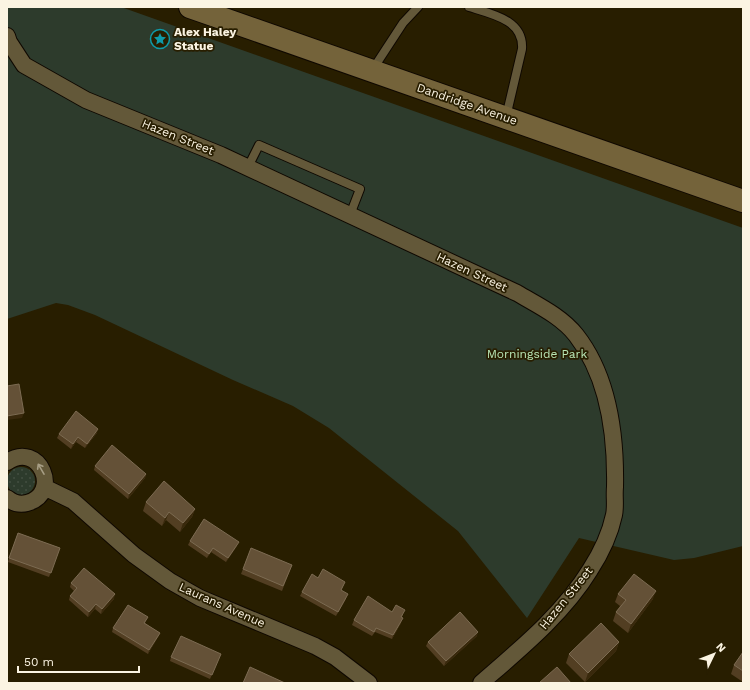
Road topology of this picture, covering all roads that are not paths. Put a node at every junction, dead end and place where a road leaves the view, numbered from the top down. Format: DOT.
graph roads {
  1 [pos="190,7"];
  2 [pos="418,7"];
  3 [pos="469,7"];
  4 [pos="7,36"];
  5 [pos="372,71"];
  6 [pos="506,118"];
  7 [pos="248,167"];
  8 [pos="743,201"];
  9 [pos="350,215"];
  10 [pos="7,462"];
  11 [pos="44,487"];
  12 [pos="7,498"];
  13 [pos="369,683"];
  14 [pos="481,683"];
  1 -- 5 [label="street, Dandridge Avenue"];
  2 -- 5 [label="lane"];
  3 -- 6 [label="lane"];
  4 -- 7 [label="street, Hazen Street"];
  5 -- 6 [label="street, Dandridge Avenue"];
  6 -- 8 [label="street, Dandridge Avenue"];
  7 -- 9 [label="street, Hazen Street"];
  7 -- 9 [label="lane"];
  9 -- 14 [label="street, Hazen Street"];
  11 -- 10 [label="street, one-way"];
  11 -- 12 [label="street"];
  11 -- 13 [label="street, Laurans Avenue"];
}
